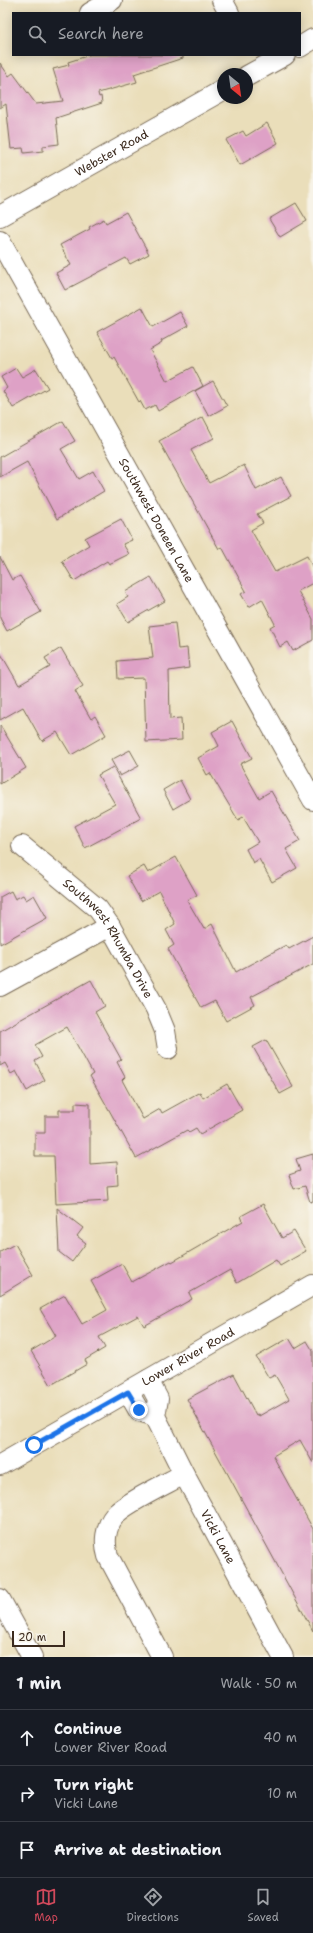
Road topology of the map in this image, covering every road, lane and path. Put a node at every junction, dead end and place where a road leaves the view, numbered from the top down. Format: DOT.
graph roads {
  1 [pos="112,0"];
  2 [pos="222,0"];
  3 [pos="92,12"];
  4 [pos="228,12"];
  5 [pos="313,39"];
  6 [pos="301,46"];
  7 [pos="282,56"];
  8 [pos="253,67"];
  9 [pos="217,93"];
  10 [pos="0,216"];
  11 [pos="0,241"];
  12 [pos="313,800"];
  13 [pos="22,846"];
  14 [pos="110,926"];
  15 [pos="0,986"];
  16 [pos="168,1049"];
  17 [pos="313,1285"];
  18 [pos="148,1380"];
  19 [pos="128,1392"];
  20 [pos="155,1416"];
  21 [pos="34,1445"];
  22 [pos="0,1465"];
  23 [pos="184,1474"];
  24 [pos="0,1479"];
  25 [pos="0,1599"];
  26 [pos="32,1657"];
  27 [pos="162,1657"];
  28 [pos="283,1657"];
  1 -- 3 [label="street"];
  2 -- 4 [label="street"];
  5 -- 6 [label="street"];
  7 -- 8 [label="street"];
  9 -- 10 [label="street, Webster Road"];
  11 -- 12 [label="street, Southwest Doneen Lane"];
  13 -- 14 [label="street, Southwest Rhumba Drive"];
  14 -- 15 [label="street"];
  14 -- 16 [label="street, Southwest Rhumba Drive"];
  17 -- 18 [label="street, Lower River Road"];
  18 -- 19 [label="street, Lower River Road"];
  18 -- 20 [label="street"];
  19 -- 20 [label="street"];
  19 -- 21 [label="street, Lower River Road"];
  20 -- 23 [label="street, Vicki Lane"];
  21 -- 22 [label="street, Lower River Road"];
  21 -- 24 [label="street"];
  23 -- 27 [label="street"];
  23 -- 28 [label="street, Vicki Lane"];
  25 -- 26 [label="street"];
}
